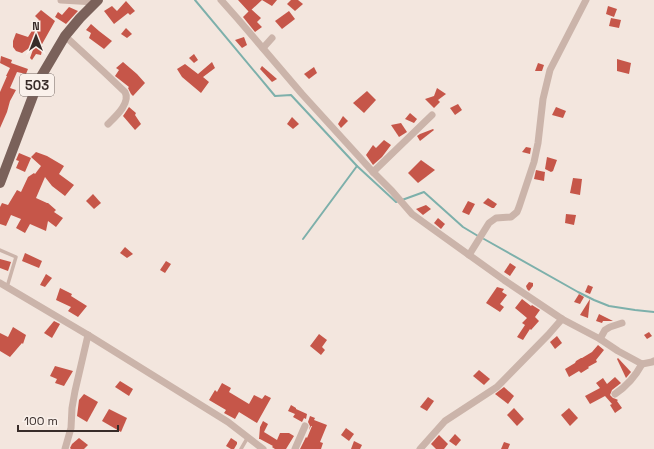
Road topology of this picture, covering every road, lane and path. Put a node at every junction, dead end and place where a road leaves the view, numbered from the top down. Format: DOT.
graph roads {
  1 [pos="61,0"];
  2 [pos="221,0"];
  3 [pos="586,0"];
  4 [pos="96,1"];
  5 [pos="65,36"];
  6 [pos="272,38"];
  7 [pos="263,48"];
  8 [pos="432,115"];
  9 [pos="108,124"];
  10 [pos="374,172"];
  11 [pos="0,183"];
  12 [pos="0,250"];
  13 [pos="469,255"];
  14 [pos="0,283"];
  15 [pos="7,287"];
  16 [pos="562,319"];
  17 [pos="622,323"];
  18 [pos="88,335"];
  19 [pos="600,339"];
  20 [pos="654,362"];
  21 [pos="642,364"];
  22 [pos="615,394"];
  23 [pos="305,426"];
  24 [pos="248,437"];
  25 [pos="65,449"];
  26 [pos="241,449"];
  27 [pos="263,449"];
  28 [pos="295,449"];
  29 [pos="420,449"];
  1 -- 4 [label="street"];
  2 -- 7 [label="street"];
  3 -- 13 [label="street"];
  4 -- 5 [label="main road, 503"];
  5 -- 9 [label="street"];
  5 -- 11 [label="main road, 503"];
  6 -- 7 [label="street"];
  7 -- 10 [label="street"];
  8 -- 10 [label="street"];
  10 -- 13 [label="street"];
  12 -- 15 [label="lane"];
  13 -- 16 [label="street"];
  14 -- 15 [label="street"];
  15 -- 18 [label="street"];
  16 -- 19 [label="street"];
  16 -- 29 [label="street"];
  17 -- 19 [label="street"];
  18 -- 24 [label="street"];
  18 -- 25 [label="street"];
  19 -- 21 [label="street"];
  20 -- 21 [label="street"];
  21 -- 22 [label="street"];
  23 -- 28 [label="street"];
  24 -- 26 [label="lane"];
  24 -- 27 [label="street"];
}
